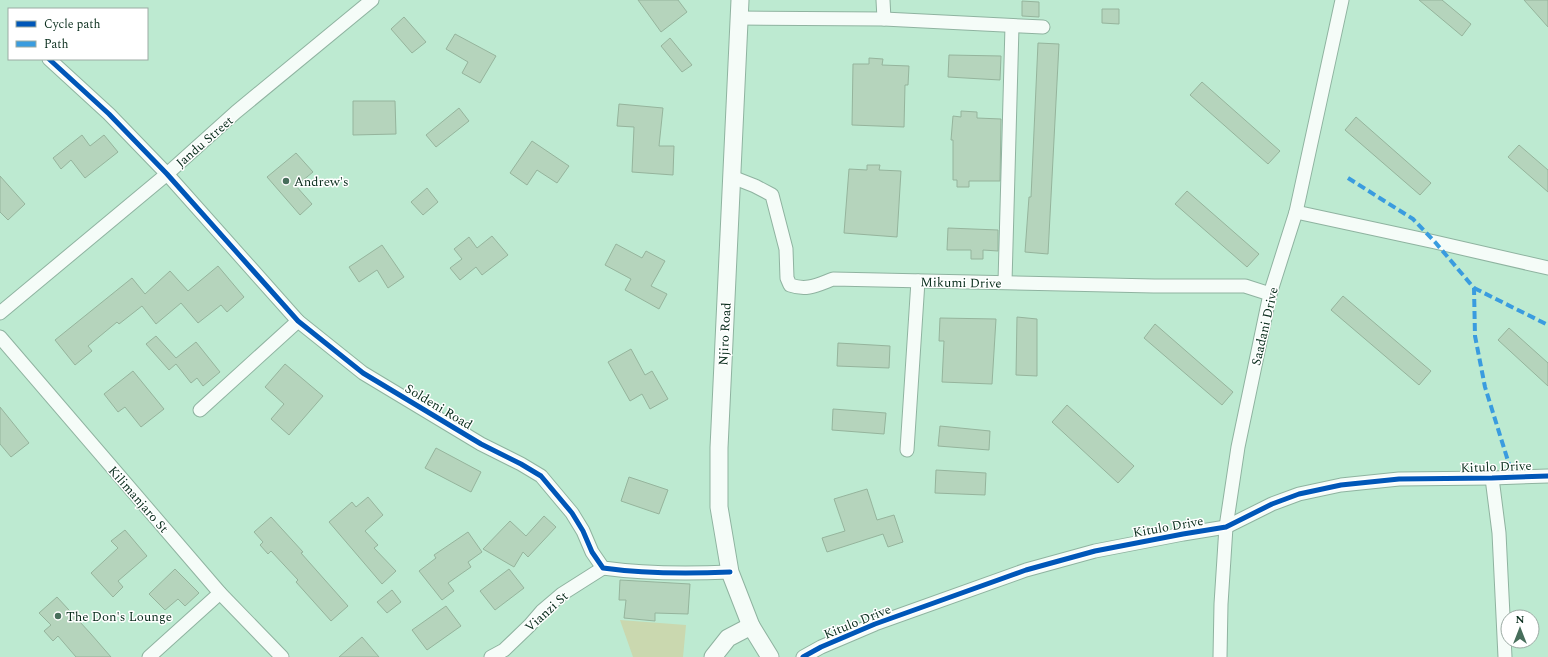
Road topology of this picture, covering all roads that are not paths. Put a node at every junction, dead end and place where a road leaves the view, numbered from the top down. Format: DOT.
graph roads {
  1 [pos="372,0"];
  2 [pos="740,0"];
  3 [pos="883,0"];
  4 [pos="1342,0"];
  5 [pos="739,18"];
  6 [pos="884,19"];
  7 [pos="1012,26"];
  8 [pos="1043,27"];
  9 [pos="50,60"];
  10 [pos="166,174"];
  11 [pos="732,177"];
  12 [pos="1296,212"];
  13 [pos="1548,268"];
  14 [pos="918,281"];
  15 [pos="1005,282"];
  16 [pos="1270,294"];
  17 [pos="0,313"];
  18 [pos="298,321"];
  19 [pos="0,337"];
  20 [pos="200,410"];
  21 [pos="908,450"];
  22 [pos="1548,476"];
  23 [pos="1492,478"];
  24 [pos="1226,527"];
  25 [pos="603,568"];
  26 [pos="730,572"];
  27 [pos="220,593"];
  28 [pos="751,626"];
  29 [pos="149,657"];
  30 [pos="282,657"];
  31 [pos="491,657"];
  32 [pos="713,657"];
  33 [pos="770,657"];
  34 [pos="803,657"];
  35 [pos="1220,657"];
  36 [pos="1505,657"];
  1 -- 10 [label="street, Jandu Street"];
  2 -- 5 [label="street, Njiro Road"];
  3 -- 6 [label="street"];
  4 -- 12 [label="street, Saadani Drive"];
  5 -- 6 [label="street"];
  5 -- 11 [label="street, Njiro Road"];
  6 -- 7 [label="street"];
  7 -- 8 [label="street"];
  7 -- 15 [label="street"];
  9 -- 10 [label="street, Soldeni Road"];
  10 -- 17 [label="street, Jandu Street"];
  10 -- 18 [label="street, Soldeni Road"];
  11 -- 14 [label="street, Mikumi Drive"];
  11 -- 26 [label="street, Njiro Road"];
  12 -- 13 [label="street"];
  12 -- 16 [label="street, Saadani Drive"];
  14 -- 15 [label="street, Mikumi Drive"];
  14 -- 21 [label="street"];
  15 -- 16 [label="street, Mikumi Drive"];
  16 -- 24 [label="street, Saadani Drive"];
  18 -- 20 [label="street"];
  18 -- 25 [label="street, Soldeni Road"];
  19 -- 27 [label="street, Kilimanjaro St"];
  22 -- 23 [label="street, Kitulo Drive"];
  23 -- 24 [label="street, Kitulo Drive"];
  23 -- 36 [label="street"];
  24 -- 34 [label="street, Kitulo Drive"];
  24 -- 35 [label="street, Saadani Drive"];
  25 -- 26 [label="street"];
  25 -- 31 [label="street, Vianzi St"];
  26 -- 28 [label="street, Njiro Road"];
  27 -- 29 [label="street"];
  27 -- 30 [label="street, Kilimanjaro St"];
  28 -- 32 [label="street"];
  28 -- 33 [label="street, Njiro Road"];
}
